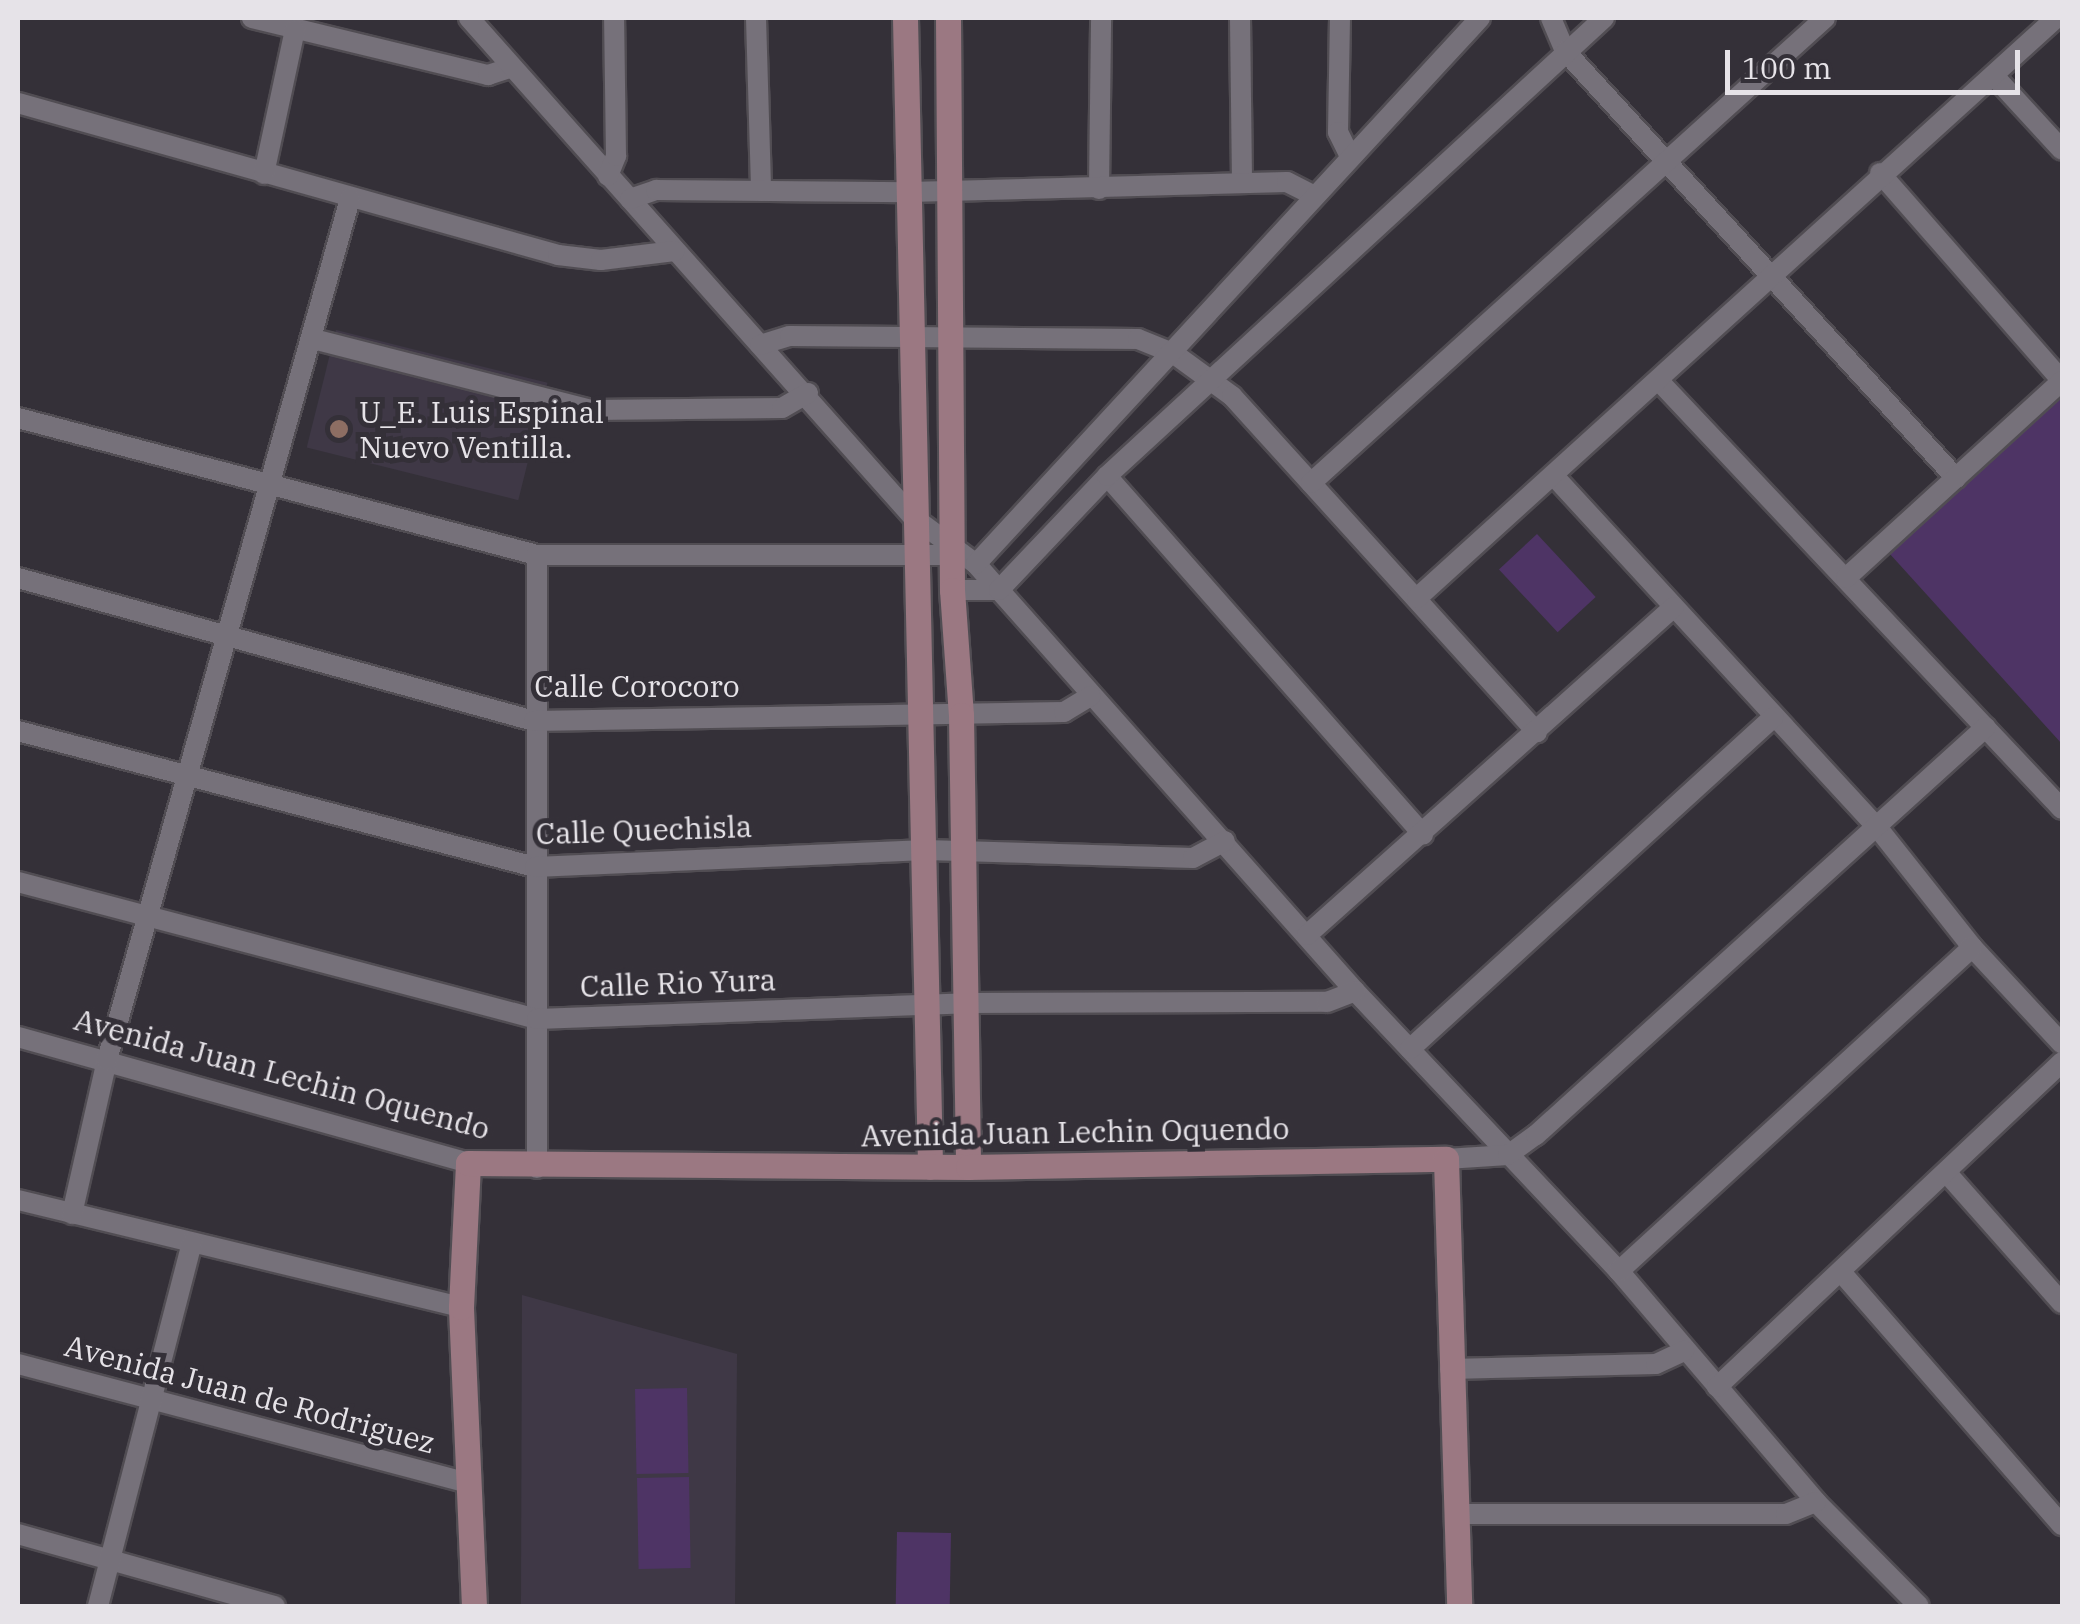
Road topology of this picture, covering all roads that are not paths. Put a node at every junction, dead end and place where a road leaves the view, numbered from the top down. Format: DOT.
graph roads {
  1 [pos="252,18"];
  2 [pos="468,18"];
  3 [pos="614,18"];
  4 [pos="756,18"];
  5 [pos="905,18"];
  6 [pos="948,18"];
  7 [pos="1100,18"];
  8 [pos="1240,18"];
  9 [pos="1340,18"];
  10 [pos="1480,18"];
  11 [pos="1552,18"];
  12 [pos="1604,18"];
  13 [pos="1825,18"];
  14 [pos="2056,18"];
  15 [pos="294,30"];
  16 [pos="1565,51"];
  17 [pos="512,67"];
  18 [pos="1994,76"];
  19 [pos="18,103"];
  20 [pos="2062,150"];
  21 [pos="1348,155"];
  22 [pos="1665,161"];
  23 [pos="1880,173"];
  24 [pos="264,174"];
  25 [pos="608,176"];
  26 [pos="1242,182"];
  27 [pos="1099,189"];
  28 [pos="762,191"];
  29 [pos="951,191"];
  30 [pos="909,192"];
  31 [pos="1312,195"];
  32 [pos="350,198"];
  33 [pos="630,199"];
  34 [pos="674,251"];
  35 [pos="1769,275"];
  36 [pos="911,336"];
  37 [pos="312,339"];
  38 [pos="950,339"];
  39 [pos="760,345"];
  40 [pos="1173,352"];
  41 [pos="1658,380"];
  42 [pos="1215,381"];
  43 [pos="2062,381"];
  44 [pos="808,393"];
  45 [pos="18,418"];
  46 [pos="1107,476"];
  47 [pos="1554,476"];
  48 [pos="1956,478"];
  49 [pos="1311,483"];
  50 [pos="271,486"];
  51 [pos="914,517"];
  52 [pos="537,554"];
  53 [pos="917,554"];
  54 [pos="960,554"];
  55 [pos="18,578"];
  56 [pos="1846,578"];
  57 [pos="952,590"];
  58 [pos="998,590"];
  59 [pos="1417,598"];
  60 [pos="1674,606"];
  61 [pos="226,636"];
  62 [pos="1091,696"];
  63 [pos="919,713"];
  64 [pos="961,714"];
  65 [pos="1773,718"];
  66 [pos="534,721"];
  67 [pos="1986,726"];
  68 [pos="18,731"];
  69 [pos="1537,732"];
  70 [pos="189,777"];
  71 [pos="2062,808"];
  72 [pos="1877,827"];
  73 [pos="1423,834"];
  74 [pos="1225,841"];
  75 [pos="926,850"];
  76 [pos="964,850"];
  77 [pos="535,867"];
  78 [pos="18,882"];
  79 [pos="147,918"];
  80 [pos="1307,935"];
  81 [pos="1972,947"];
  82 [pos="1356,990"];
  83 [pos="967,1003"];
  84 [pos="930,1004"];
  85 [pos="537,1019"];
  86 [pos="18,1037"];
  87 [pos="2062,1044"];
  88 [pos="1410,1049"];
  89 [pos="107,1060"];
  90 [pos="2062,1062"];
  91 [pos="1508,1155"];
  92 [pos="1446,1158"];
  93 [pos="468,1162"];
  94 [pos="537,1168"];
  95 [pos="930,1168"];
  96 [pos="968,1168"];
  97 [pos="1946,1172"];
  98 [pos="18,1200"];
  99 [pos="72,1214"];
  100 [pos="192,1243"];
  101 [pos="1619,1271"];
  102 [pos="1841,1272"];
  103 [pos="2062,1304"];
  104 [pos="461,1307"];
  105 [pos="1684,1350"];
  106 [pos="18,1364"];
  107 [pos="1450,1368"];
  108 [pos="1717,1386"];
  109 [pos="153,1401"];
  110 [pos="468,1483"];
  111 [pos="1816,1502"];
  112 [pos="1455,1514"];
  113 [pos="2062,1526"];
  114 [pos="18,1534"];
  115 [pos="108,1559"];
  116 [pos="98,1606"];
  117 [pos="275,1606"];
  118 [pos="474,1606"];
  119 [pos="1459,1606"];
  120 [pos="1919,1606"];
  1 -- 15 [label="street"];
  2 -- 17 [label="street"];
  3 -- 25 [label="street"];
  4 -- 28 [label="street"];
  5 -- 30 [label="street"];
  6 -- 29 [label="street"];
  7 -- 27 [label="street"];
  8 -- 26 [label="street"];
  9 -- 21 [label="street"];
  10 -- 21 [label="street"];
  11 -- 16 [label="street"];
  12 -- 16 [label="street"];
  13 -- 22 [label="street"];
  14 -- 18 [label="street"];
  15 -- 17 [label="street"];
  15 -- 24 [label="street"];
  16 -- 22 [label="street"];
  16 -- 42 [label="street"];
  17 -- 25 [label="street"];
  18 -- 20 [label="street"];
  18 -- 23 [label="street"];
  19 -- 24 [label="street"];
  21 -- 31 [label="street"];
  22 -- 35 [label="street"];
  22 -- 49 [label="street"];
  23 -- 35 [label="street"];
  23 -- 43 [label="street"];
  24 -- 32 [label="street"];
  25 -- 33 [label="street"];
  26 -- 27 [label="street"];
  26 -- 31 [label="street"];
  27 -- 29 [label="street"];
  28 -- 30 [label="street"];
  28 -- 33 [label="street"];
  29 -- 30 [label="street"];
  29 -- 38 [label="street"];
  30 -- 36 [label="street"];
  31 -- 40 [label="street"];
  32 -- 34 [label="street"];
  32 -- 37 [label="street"];
  33 -- 34 [label="street"];
  34 -- 39 [label="street"];
  35 -- 41 [label="street"];
  35 -- 48 [label="street"];
  36 -- 38 [label="street"];
  36 -- 39 [label="street"];
  36 -- 51 [label="street"];
  37 -- 44 [label="street"];
  37 -- 50 [label="street"];
  38 -- 40 [label="street"];
  38 -- 54 [label="street"];
  39 -- 44 [label="street"];
  40 -- 42 [label="street"];
  40 -- 54 [label="street"];
  41 -- 47 [label="street"];
  41 -- 56 [label="street"];
  42 -- 46 [label="street"];
  42 -- 49 [label="street"];
  43 -- 48 [label="street"];
  44 -- 51 [label="street"];
  45 -- 50 [label="street"];
  46 -- 58 [label="street"];
  46 -- 73 [label="street"];
  47 -- 59 [label="street"];
  47 -- 60 [label="street"];
  48 -- 56 [label="street"];
  49 -- 59 [label="street"];
  50 -- 52 [label="street"];
  50 -- 61 [label="street"];
  51 -- 53 [label="street"];
  51 -- 54 [label="street"];
  52 -- 53 [label="street"];
  52 -- 66 [label="street"];
  53 -- 54 [label="street"];
  53 -- 63 [label="street"];
  54 -- 57 [label="street"];
  54 -- 58 [label="street"];
  55 -- 61 [label="street, Calle Corocoro"];
  56 -- 67 [label="street"];
  57 -- 58 [label="street"];
  57 -- 64 [label="street"];
  58 -- 62 [label="street"];
  59 -- 69 [label="street"];
  60 -- 65 [label="street"];
  60 -- 69 [label="street"];
  61 -- 66 [label="street, Calle Corocoro"];
  61 -- 70 [label="street"];
  62 -- 64 [label="street, Calle Corocoro"];
  62 -- 74 [label="street"];
  63 -- 64 [label="street, Calle Corocoro"];
  63 -- 66 [label="street, Calle Corocoro"];
  63 -- 75 [label="street"];
  64 -- 76 [label="street"];
  65 -- 72 [label="street"];
  65 -- 88 [label="street"];
  66 -- 77 [label="street"];
  67 -- 71 [label="street"];
  67 -- 72 [label="street"];
  68 -- 70 [label="street, Calle Quechisla"];
  69 -- 73 [label="street"];
  70 -- 77 [label="street, Calle Quechisla"];
  70 -- 79 [label="street"];
  72 -- 81 [label="street"];
  72 -- 91 [label="street"];
  73 -- 80 [label="street"];
  74 -- 76 [label="street, Calle Quechisla"];
  74 -- 80 [label="street"];
  75 -- 76 [label="street, Calle Quechisla"];
  75 -- 77 [label="street, Calle Quechisla"];
  75 -- 84 [label="street"];
  76 -- 83 [label="street"];
  77 -- 85 [label="street"];
  78 -- 79 [label="street, Calle Rio Yura"];
  79 -- 85 [label="street, Calle Rio Yura"];
  79 -- 89 [label="street"];
  80 -- 82 [label="street"];
  81 -- 87 [label="street"];
  81 -- 101 [label="street"];
  82 -- 83 [label="street, Calle Rio Yura"];
  82 -- 88 [label="street"];
  83 -- 84 [label="street, Calle Rio Yura"];
  83 -- 96 [label="street"];
  84 -- 85 [label="street, Calle Rio Yura"];
  84 -- 95 [label="street"];
  85 -- 94 [label="street"];
  86 -- 89 [label="street, Avenida Juan Lechin Oquendo"];
  88 -- 91 [label="street"];
  89 -- 93 [label="street, Avenida Juan Lechin Oquendo"];
  89 -- 99 [label="street"];
  90 -- 97 [label="street"];
  91 -- 92 [label="street, Avenida Juan Lechin Oquendo"];
  91 -- 101 [label="street"];
  92 -- 96 [label="street, Avenida Juan Lechin Oquendo"];
  92 -- 107 [label="street"];
  93 -- 94 [label="street, Avenida Juan Lechin Oquendo"];
  93 -- 104 [label="street"];
  94 -- 95 [label="street, Avenida Juan Lechin Oquendo"];
  95 -- 96 [label="street, Avenida Juan Lechin Oquendo"];
  97 -- 102 [label="street"];
  97 -- 103 [label="street"];
  98 -- 99 [label="street"];
  99 -- 100 [label="street"];
  100 -- 104 [label="street"];
  100 -- 109 [label="street"];
  101 -- 105 [label="street"];
  102 -- 108 [label="street"];
  102 -- 113 [label="street"];
  104 -- 110 [label="street"];
  105 -- 107 [label="street"];
  105 -- 108 [label="street"];
  106 -- 109 [label="street, Avenida Juan de Rodriguez"];
  107 -- 112 [label="street"];
  108 -- 111 [label="street"];
  109 -- 110 [label="street, Avenida Juan de Rodriguez"];
  109 -- 115 [label="street"];
  110 -- 118 [label="street"];
  111 -- 112 [label="street"];
  111 -- 120 [label="street"];
  112 -- 119 [label="street"];
  114 -- 115 [label="street"];
  115 -- 116 [label="street"];
  115 -- 117 [label="street"];
}
